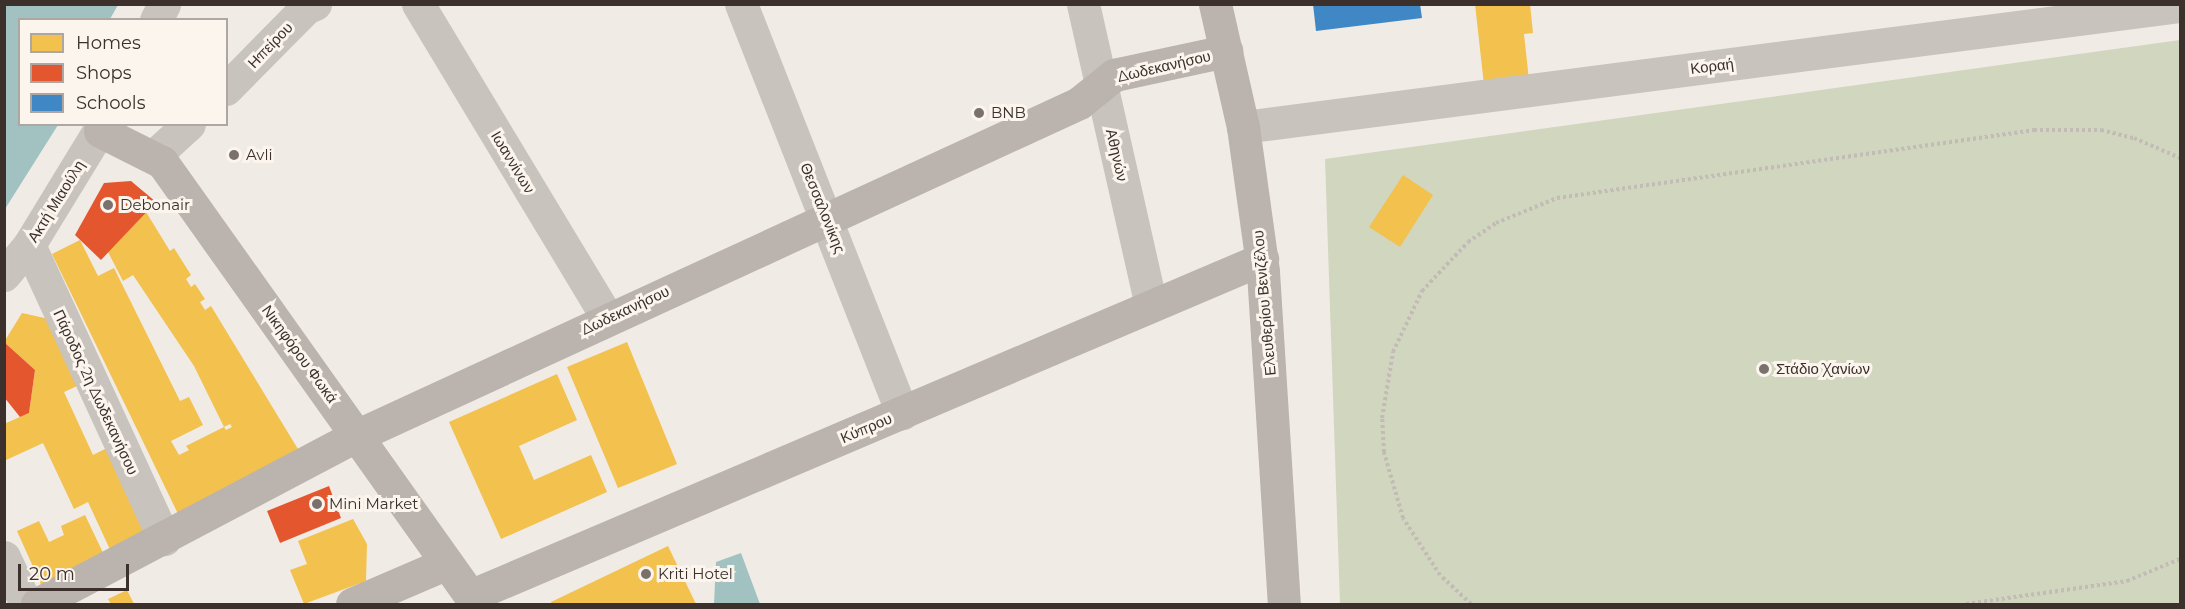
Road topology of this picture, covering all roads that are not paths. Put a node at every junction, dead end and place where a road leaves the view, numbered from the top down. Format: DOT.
graph roads {
  1 [pos="164,4"];
  2 [pos="315,4"];
  3 [pos="418,4"];
  4 [pos="741,4"];
  5 [pos="1083,4"];
  6 [pos="1215,4"];
  7 [pos="2181,6"];
  8 [pos="157,18"];
  9 [pos="1226,51"];
  10 [pos="1101,86"];
  11 [pos="228,87"];
  12 [pos="187,126"];
  13 [pos="1243,127"];
  14 [pos="101,128"];
  15 [pos="154,155"];
  16 [pos="827,216"];
  17 [pos="29,245"];
  18 [pos="1262,259"];
  19 [pos="4,275"];
  20 [pos="1150,305"];
  21 [pos="608,319"];
  22 [pos="902,413"];
  23 [pos="358,435"];
  24 [pos="164,539"];
  25 [pos="4,557"];
  26 [pos="447,563"];
  27 [pos="473,600"];
  28 [pos="26,604"];
  29 [pos="37,604"];
  30 [pos="352,604"];
  31 [pos="1284,604"];
  1 -- 8 [label="street"];
  2 -- 11 [label="street, Ηπείρου"];
  3 -- 21 [label="street, Ιωαννίνων"];
  4 -- 16 [label="street, Θεσσαλονίκης"];
  5 -- 10 [label="street, Αθηνών"];
  6 -- 9 [label="street, Ελευθερίου Βενιζέλου"];
  7 -- 13 [label="street, Κοραή"];
  9 -- 10 [label="street, Δωδεκανήσου"];
  9 -- 13 [label="street, Ελευθερίου Βενιζέλου"];
  10 -- 16 [label="street, Δωδεκανήσου"];
  10 -- 20 [label="street, Αθηνών"];
  12 -- 15 [label="street"];
  13 -- 18 [label="street, Ελευθερίου Βενιζέλου"];
  14 -- 15 [label="street, Νικηφόρου Φωκά"];
  14 -- 17 [label="street, Ακτή Μιαούλη"];
  15 -- 23 [label="street, Νικηφόρου Φωκά"];
  16 -- 21 [label="street, Δωδεκανήσου"];
  16 -- 22 [label="street, Θεσσαλονίκης"];
  17 -- 19 [label="street, Ακτή Μιαούλη"];
  17 -- 24 [label="street, Πάροδος 2η Δωδεκανήσου"];
  18 -- 20 [label="street, Κύπρου"];
  18 -- 31 [label="street, Ελευθερίου Βενιζέλου"];
  20 -- 22 [label="street, Κύπρου"];
  21 -- 23 [label="street, Δωδεκανήσου"];
  22 -- 27 [label="street, Κύπρου"];
  23 -- 24 [label="street, Δωδεκανήσου"];
  23 -- 26 [label="street, Νικηφόρου Φωκά"];
  24 -- 29 [label="street, Δωδεκανήσου"];
  25 -- 28 [label="street"];
  26 -- 27 [label="street, Νικηφόρου Φωκά"];
  26 -- 30 [label="street"];
}
